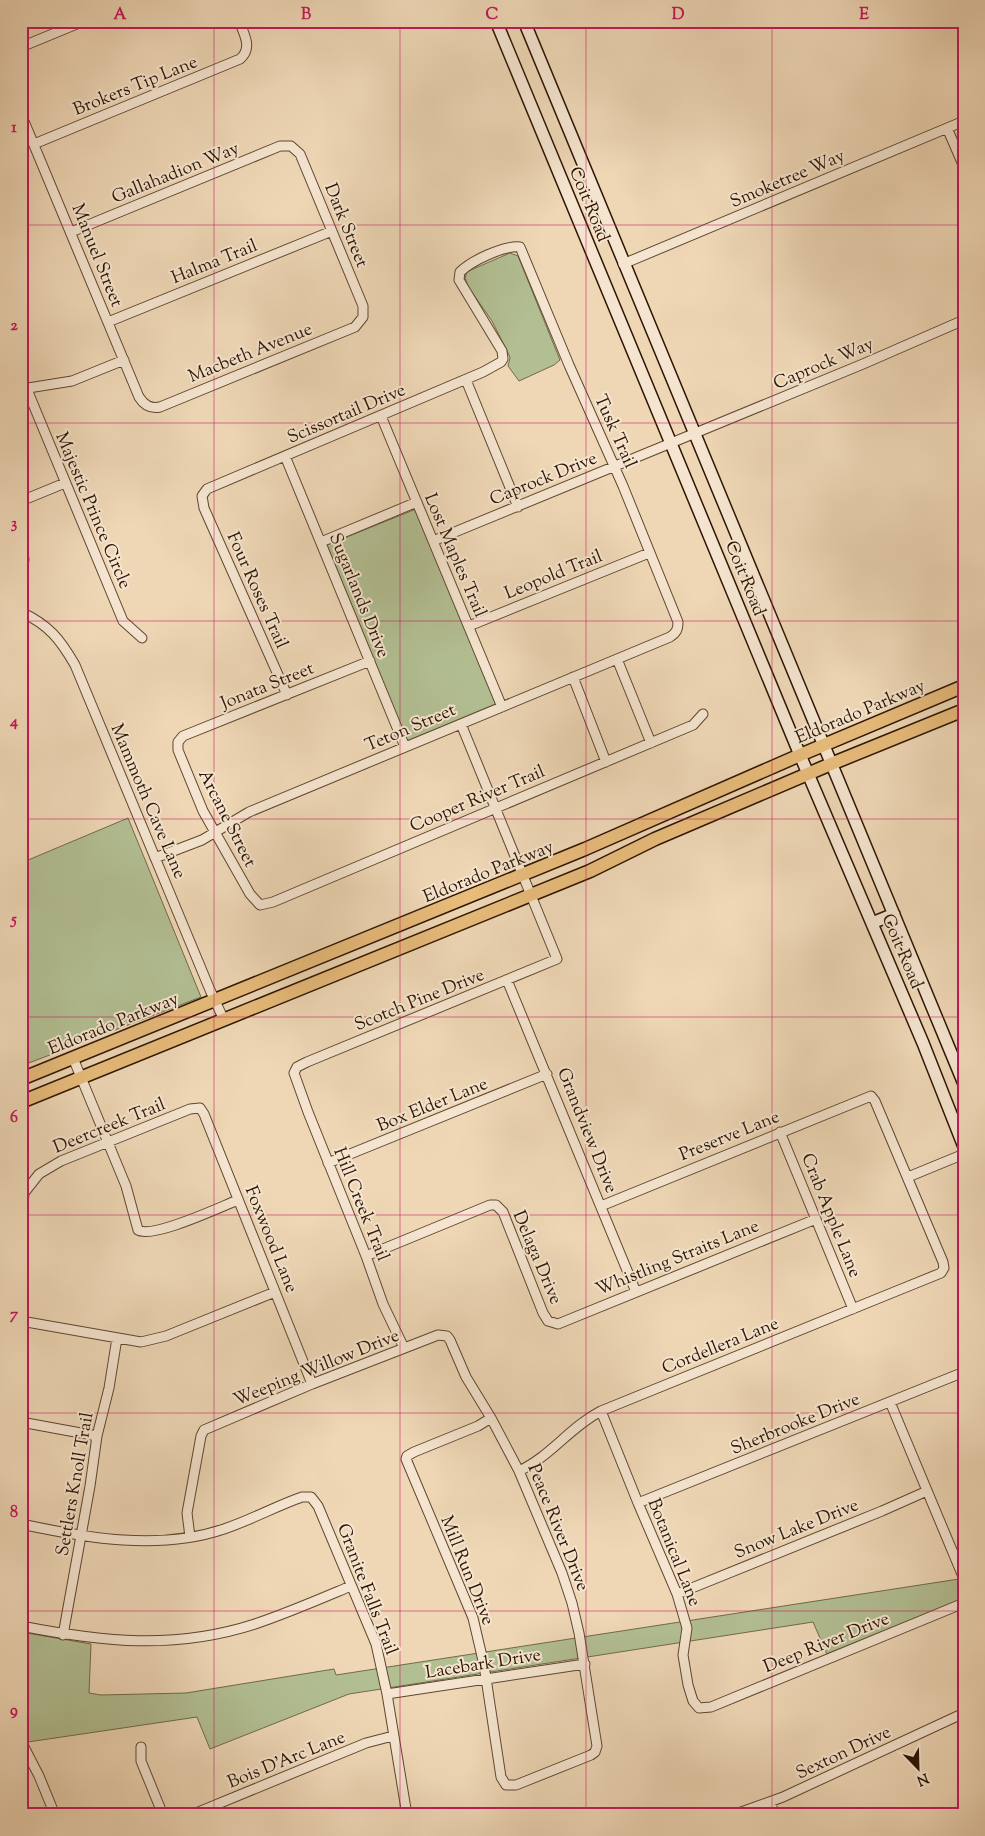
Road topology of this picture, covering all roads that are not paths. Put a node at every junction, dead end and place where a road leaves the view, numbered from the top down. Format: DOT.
graph roads {
  1 [pos="84,21"];
  2 [pos="238,21"];
  3 [pos="496,21"];
  4 [pos="524,21"];
  5 [pos="21,47"];
  6 [pos="21,114"];
  7 [pos="964,121"];
  8 [pos="948,128"];
  9 [pos="34,144"];
  10 [pos="292,147"];
  11 [pos="964,167"];
  12 [pos="332,230"];
  13 [pos="71,232"];
  14 [pos="623,264"];
  15 [pos="362,319"];
  16 [pos="964,320"];
  17 [pos="108,322"];
  18 [pos="503,359"];
  19 [pos="124,360"];
  20 [pos="466,380"];
  21 [pos="24,388"];
  22 [pos="148,406"];
  23 [pos="381,416"];
  24 [pos="694,434"];
  25 [pos="672,443"];
  26 [pos="285,456"];
  27 [pos="614,467"];
  28 [pos="65,483"];
  29 [pos="202,496"];
  30 [pos="21,501"];
  31 [pos="417,502"];
  32 [pos="518,507"];
  33 [pos="21,536"];
  34 [pos="433,541"];
  35 [pos="321,542"];
  36 [pos="649,553"];
  37 [pos="21,579"];
  38 [pos="21,612"];
  39 [pos="468,626"];
  40 [pos="678,630"];
  41 [pos="142,638"];
  42 [pos="617,659"];
  43 [pos="370,661"];
  44 [pos="573,677"];
  45 [pos="964,686"];
  46 [pos="286,695"];
  47 [pos="502,707"];
  48 [pos="964,710"];
  49 [pos="702,714"];
  50 [pos="461,724"];
  51 [pos="178,742"];
  52 [pos="651,743"];
  53 [pos="823,746"];
  54 [pos="405,747"];
  55 [pos="800,755"];
  56 [pos="606,762"];
  57 [pos="831,764"];
  58 [pos="809,774"];
  59 [pos="496,808"];
  60 [pos="647,821"];
  61 [pos="214,832"];
  62 [pos="655,839"];
  63 [pos="155,858"];
  64 [pos="523,875"];
  65 [pos="530,896"];
  66 [pos="260,905"];
  67 [pos="894,914"];
  68 [pos="872,923"];
  69 [pos="508,980"];
  70 [pos="214,1001"];
  71 [pos="224,1020"];
  72 [pos="944,1035"];
  73 [pos="923,1043"];
  74 [pos="73,1058"];
  75 [pos="294,1071"];
  76 [pos="547,1074"];
  77 [pos="81,1077"];
  78 [pos="21,1079"];
  79 [pos="964,1084"];
  80 [pos="21,1102"];
  81 [pos="199,1108"];
  82 [pos="780,1132"];
  83 [pos="108,1142"];
  84 [pos="964,1147"];
  85 [pos="964,1154"];
  86 [pos="328,1163"];
  87 [pos="908,1177"];
  88 [pos="238,1200"];
  89 [pos="601,1206"];
  90 [pos="22,1218"];
  91 [pos="816,1219"];
  92 [pos="21,1234"];
  93 [pos="366,1256"];
  94 [pos="275,1292"];
  95 [pos="636,1292"];
  96 [pos="853,1309"];
  97 [pos="21,1321"];
  98 [pos="550,1322"];
  99 [pos="443,1334"];
  100 [pos="117,1338"];
  101 [pos="404,1348"];
  102 [pos="964,1372"];
  103 [pos="312,1384"];
  104 [pos="890,1402"];
  105 [pos="601,1411"];
  106 [pos="491,1418"];
  107 [pos="21,1422"];
  108 [pos="97,1436"];
  109 [pos="519,1471"];
  110 [pos="927,1491"];
  111 [pos="638,1503"];
  112 [pos="21,1524"];
  113 [pos="80,1536"];
  114 [pos="190,1537"];
  115 [pos="961,1563"];
  116 [pos="964,1579"];
  117 [pos="351,1586"];
  118 [pos="677,1594"];
  119 [pos="964,1603"];
  120 [pos="21,1626"];
  121 [pos="63,1635"];
  122 [pos="584,1664"];
  123 [pos="486,1679"];
  124 [pos="387,1694"];
  125 [pos="699,1708"];
  126 [pos="964,1713"];
  127 [pos="393,1736"];
  128 [pos="21,1741"];
  129 [pos="141,1746"];
  130 [pos="506,1785"];
  131 [pos="770,1802"];
  132 [pos="55,1815"];
  133 [pos="164,1815"];
  134 [pos="191,1815"];
  135 [pos="407,1815"];
  136 [pos="733,1815"];
  137 [pos="775,1815"];
  1 -- 5 [label="street"];
  2 -- 9 [label="street, Brokers Tip Lane"];
  3 -- 25 [label="main road, Coit Road"];
  4 -- 14 [label="main road, Coit Road"];
  6 -- 9 [label="street, Manuel Street"];
  7 -- 8 [label="street, Smoketree Way"];
  8 -- 11 [label="street"];
  8 -- 14 [label="street, Smoketree Way"];
  9 -- 13 [label="street, Manuel Street"];
  10 -- 12 [label="street, Dark Street"];
  10 -- 13 [label="street, Gallahadion Way"];
  12 -- 15 [label="street, Dark Street"];
  12 -- 17 [label="street, Halma Trail"];
  13 -- 17 [label="street, Manuel Street"];
  14 -- 24 [label="main road, Coit Road"];
  15 -- 22 [label="street, Macbeth Avenue"];
  16 -- 24 [label="street, Caprock Way"];
  17 -- 19 [label="street, Manuel Street"];
  18 -- 20 [label="street, Scissortail Drive"];
  18 -- 27 [label="street, Tusk Trail"];
  19 -- 21 [label="street"];
  19 -- 22 [label="street, Manuel Street"];
  20 -- 23 [label="street, Scissortail Drive"];
  20 -- 32 [label="street"];
  21 -- 28 [label="street, Majestic Prince Circle"];
  23 -- 26 [label="street, Scissortail Drive"];
  23 -- 31 [label="street, Lost Maples Trail"];
  24 -- 25 [label="street, Caprock Drive"];
  24 -- 53 [label="main road, Coit Road"];
  25 -- 27 [label="street, Caprock Drive"];
  25 -- 55 [label="main road, Coit Road"];
  26 -- 29 [label="street, Scissortail Drive"];
  26 -- 35 [label="street, Sugarlands Drive"];
  27 -- 32 [label="street, Caprock Drive"];
  27 -- 36 [label="street, Tusk Trail"];
  28 -- 30 [label="street"];
  28 -- 41 [label="street, Majestic Prince Circle"];
  29 -- 46 [label="street, Four Roses Trail"];
  31 -- 34 [label="street, Lost Maples Trail"];
  31 -- 35 [label="street"];
  32 -- 34 [label="street, Caprock Drive"];
  33 -- 37 [label="street"];
  34 -- 39 [label="street, Lost Maples Trail"];
  35 -- 43 [label="street, Sugarlands Drive"];
  36 -- 39 [label="street, Leopold Trail"];
  36 -- 40 [label="street, Tusk Trail"];
  38 -- 63 [label="street, Mammoth Cave Lane"];
  39 -- 47 [label="street, Lost Maples Trail"];
  40 -- 42 [label="street, Teton Street"];
  42 -- 44 [label="street, Teton Street"];
  42 -- 52 [label="street"];
  43 -- 46 [label="street, Jonata Street"];
  43 -- 54 [label="street, Sugarlands Drive"];
  44 -- 47 [label="street, Teton Street"];
  44 -- 56 [label="street"];
  45 -- 53 [label="main road, Eldorado Parkway"];
  46 -- 51 [label="street, Jonata Street"];
  47 -- 50 [label="street, Teton Street"];
  48 -- 57 [label="main road"];
  49 -- 52 [label="street, Cooper River Trail"];
  50 -- 54 [label="street, Teton Street"];
  50 -- 59 [label="street"];
  51 -- 61 [label="street, Arcane Street"];
  52 -- 56 [label="street, Cooper River Trail"];
  53 -- 55 [label="main road, Eldorado Parkway"];
  53 -- 57 [label="main road, Coit Road"];
  54 -- 61 [label="street, Teton Street"];
  55 -- 58 [label="main road, Coit Road"];
  55 -- 60 [label="main road, Eldorado Parkway"];
  56 -- 59 [label="street, Cooper River Trail"];
  57 -- 58 [label="main road"];
  57 -- 67 [label="main road, Coit Road"];
  58 -- 62 [label="main road"];
  58 -- 68 [label="main road, Coit Road"];
  59 -- 64 [label="street"];
  59 -- 66 [label="street, Cooper River Trail"];
  60 -- 62 [label="main road"];
  60 -- 64 [label="main road, Eldorado Parkway"];
  61 -- 63 [label="street, Teton Street"];
  61 -- 66 [label="street, Arcane Street"];
  62 -- 65 [label="main road"];
  63 -- 70 [label="street, Mammoth Cave Lane"];
  64 -- 65 [label="street"];
  64 -- 70 [label="main road, Eldorado Parkway"];
  65 -- 69 [label="street, Scotch Pine Drive"];
  65 -- 71 [label="main road"];
  67 -- 68 [label="main road"];
  67 -- 72 [label="main road, Coit Road"];
  68 -- 73 [label="main road, Coit Road"];
  69 -- 75 [label="street, Scotch Pine Drive"];
  69 -- 76 [label="street, Grandview Drive"];
  70 -- 71 [label="street, Mammoth Cave Lane"];
  70 -- 74 [label="main road, Eldorado Parkway"];
  71 -- 77 [label="main road"];
  72 -- 73 [label="main road"];
  72 -- 79 [label="main road, Coit Road"];
  73 -- 84 [label="main road, Coit Road"];
  74 -- 77 [label="street"];
  74 -- 78 [label="main road, Eldorado Parkway"];
  75 -- 86 [label="street, Hill Creek Trail"];
  76 -- 86 [label="street, Box Elder Lane"];
  76 -- 89 [label="street, Grandview Drive"];
  77 -- 80 [label="main road"];
  77 -- 83 [label="street"];
  81 -- 83 [label="street, Deercreek Trail"];
  81 -- 88 [label="street, Foxwood Lane"];
  82 -- 87 [label="street, Preserve Lane"];
  82 -- 89 [label="street, Preserve Lane"];
  82 -- 91 [label="street, Crab Apple Lane"];
  83 -- 88 [label="street"];
  83 -- 90 [label="street, Deercreek Trail"];
  85 -- 87 [label="street"];
  86 -- 93 [label="street, Hill Creek Trail"];
  87 -- 96 [label="street, Cordellera Lane"];
  88 -- 94 [label="street, Foxwood Lane"];
  89 -- 95 [label="street, Grandview Drive"];
  90 -- 92 [label="street, Deercreek Trail"];
  91 -- 95 [label="street, Whistling Straits Lane"];
  91 -- 96 [label="street, Crab Apple Lane"];
  93 -- 98 [label="street, Delaga Drive"];
  93 -- 101 [label="street, Hill Creek Trail"];
  94 -- 100 [label="street"];
  94 -- 103 [label="street, Foxwood Lane"];
  95 -- 98 [label="street, Whistling Straits Lane"];
  96 -- 105 [label="street, Cordellera Lane"];
  97 -- 100 [label="street"];
  99 -- 101 [label="street, Weeping Willow Drive"];
  99 -- 106 [label="street, Peace River Drive"];
  100 -- 108 [label="street, Settlers Knoll Trail"];
  101 -- 103 [label="street, Weeping Willow Drive"];
  102 -- 104 [label="street, Sherbrooke Drive"];
  103 -- 114 [label="street, Weeping Willow Drive"];
  104 -- 110 [label="street"];
  104 -- 111 [label="street, Sherbrooke Drive"];
  105 -- 109 [label="street, Cordellera Lane"];
  105 -- 111 [label="street, Botanical Lane"];
  106 -- 109 [label="street, Peace River Drive"];
  106 -- 123 [label="street, Mill Run Drive"];
  107 -- 108 [label="street"];
  108 -- 113 [label="street, Settlers Knoll Trail"];
  109 -- 122 [label="street, Peace River Drive"];
  110 -- 115 [label="street"];
  110 -- 118 [label="street, Snow Lake Drive"];
  111 -- 118 [label="street, Botanical Lane"];
  112 -- 113 [label="street"];
  113 -- 114 [label="street"];
  113 -- 121 [label="street, Settlers Knoll Trail"];
  114 -- 117 [label="street, Granite Falls Trail"];
  115 -- 116 [label="street"];
  117 -- 121 [label="street"];
  117 -- 124 [label="street, Granite Falls Trail"];
  118 -- 125 [label="street, Botanical Lane"];
  119 -- 125 [label="street, Deep River Drive"];
  120 -- 121 [label="street"];
  122 -- 123 [label="street, Lacebark Drive"];
  122 -- 130 [label="street, Peace River Drive"];
  123 -- 124 [label="street, Lacebark Drive"];
  123 -- 130 [label="street, Mill Run Drive"];
  124 -- 127 [label="street, Granite Falls Trail"];
  126 -- 131 [label="street, Sexton Drive"];
  127 -- 134 [label="street, Bois D'Arc Lane"];
  127 -- 135 [label="street, Granite Falls Trail"];
  128 -- 132 [label="street"];
  129 -- 133 [label="street"];
  131 -- 136 [label="street, Sexton Drive"];
  131 -- 137 [label="street"];
}
